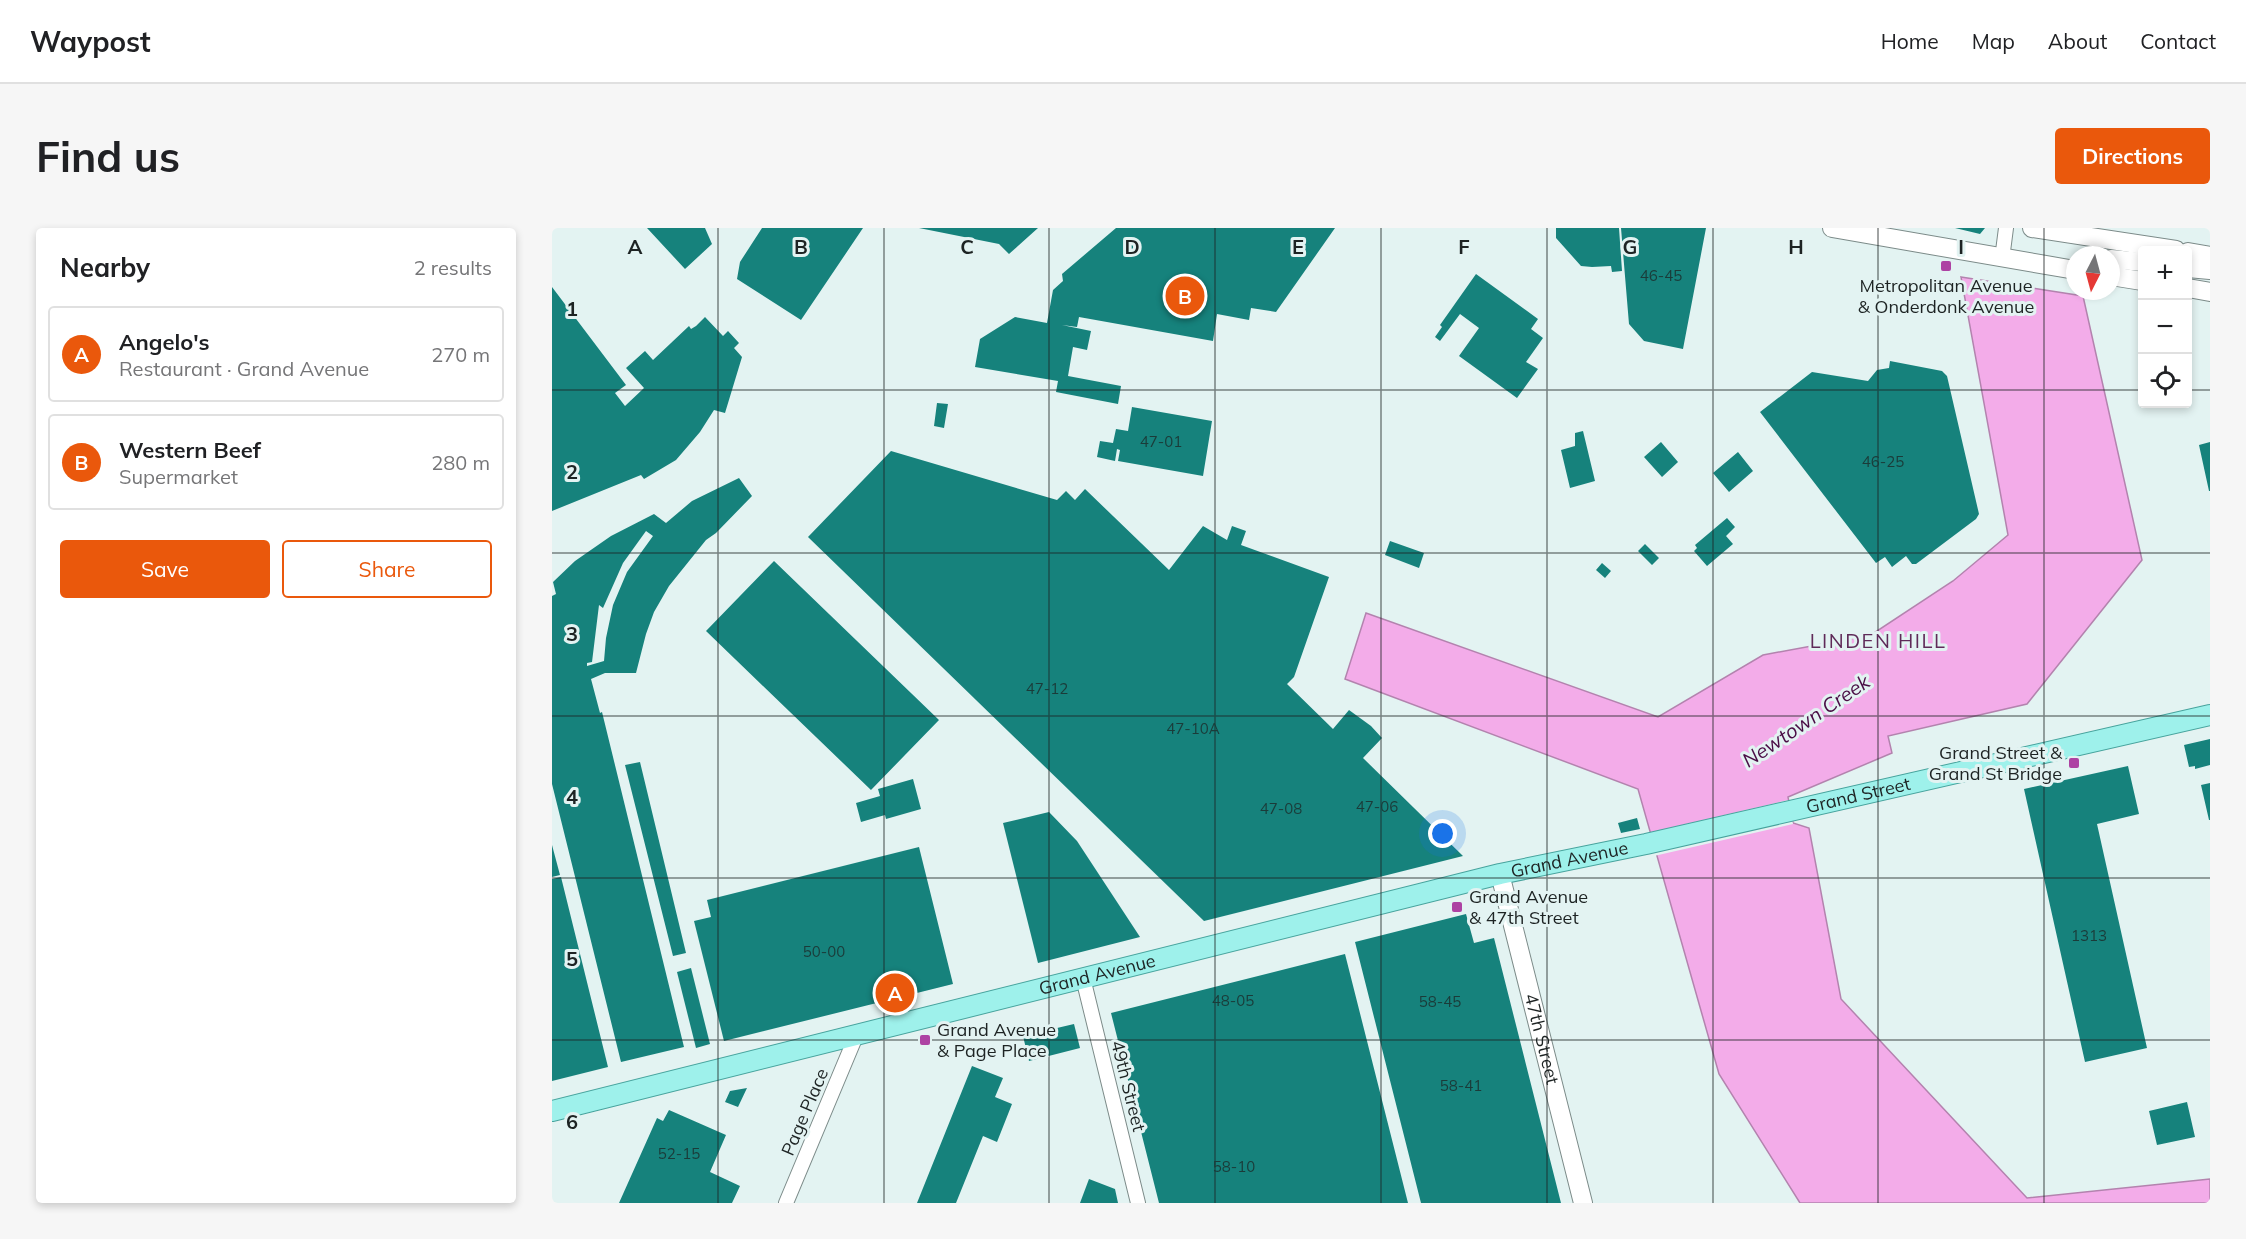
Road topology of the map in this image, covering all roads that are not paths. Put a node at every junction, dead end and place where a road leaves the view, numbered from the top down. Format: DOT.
graph roads {
  1 [pos="1832,228"];
  2 [pos="2006,228"];
  3 [pos="2032,228"];
  4 [pos="2080,246"];
  5 [pos="2192,253"];
  6 [pos="2138,254"];
  7 [pos="2120,256"];
  8 [pos="2210,256"];
  9 [pos="2002,259"];
  10 [pos="2066,259"];
  11 [pos="2120,259"];
  12 [pos="2138,261"];
  13 [pos="2120,265"];
  14 [pos="2192,268"];
  15 [pos="2066,269"];
  16 [pos="2210,270"];
  17 [pos="2138,278"];
  18 [pos="2192,289"];
  19 [pos="2210,292"];
  20 [pos="2210,715"];
  21 [pos="1646,844"];
  22 [pos="1500,874"];
  23 [pos="1083,978"];
  24 [pos="856,1036"];
  25 [pos="552,1111"];
  26 [pos="786,1203"];
  27 [pos="1138,1203"];
  28 [pos="1583,1203"];
  1 -- 9 [label="main road"];
  2 -- 9 [label="street"];
  3 -- 4 [label="main road"];
  5 -- 8 [label="main road"];
  6 -- 7 [label="main road"];
  9 -- 10 [label="main road"];
  9 -- 15 [label="main road"];
  11 -- 12 [label="main road"];
  13 -- 17 [label="main road"];
  14 -- 16 [label="main road"];
  18 -- 19 [label="main road"];
  20 -- 21 [label="main road, Grand Street"];
  21 -- 22 [label="main road, Grand Avenue"];
  22 -- 23 [label="main road, Grand Avenue"];
  22 -- 28 [label="main road, 47th Street"];
  23 -- 24 [label="main road, Grand Avenue"];
  23 -- 27 [label="street, 49th Street"];
  24 -- 25 [label="main road, Grand Avenue"];
  24 -- 26 [label="street, Page Place"];
}
